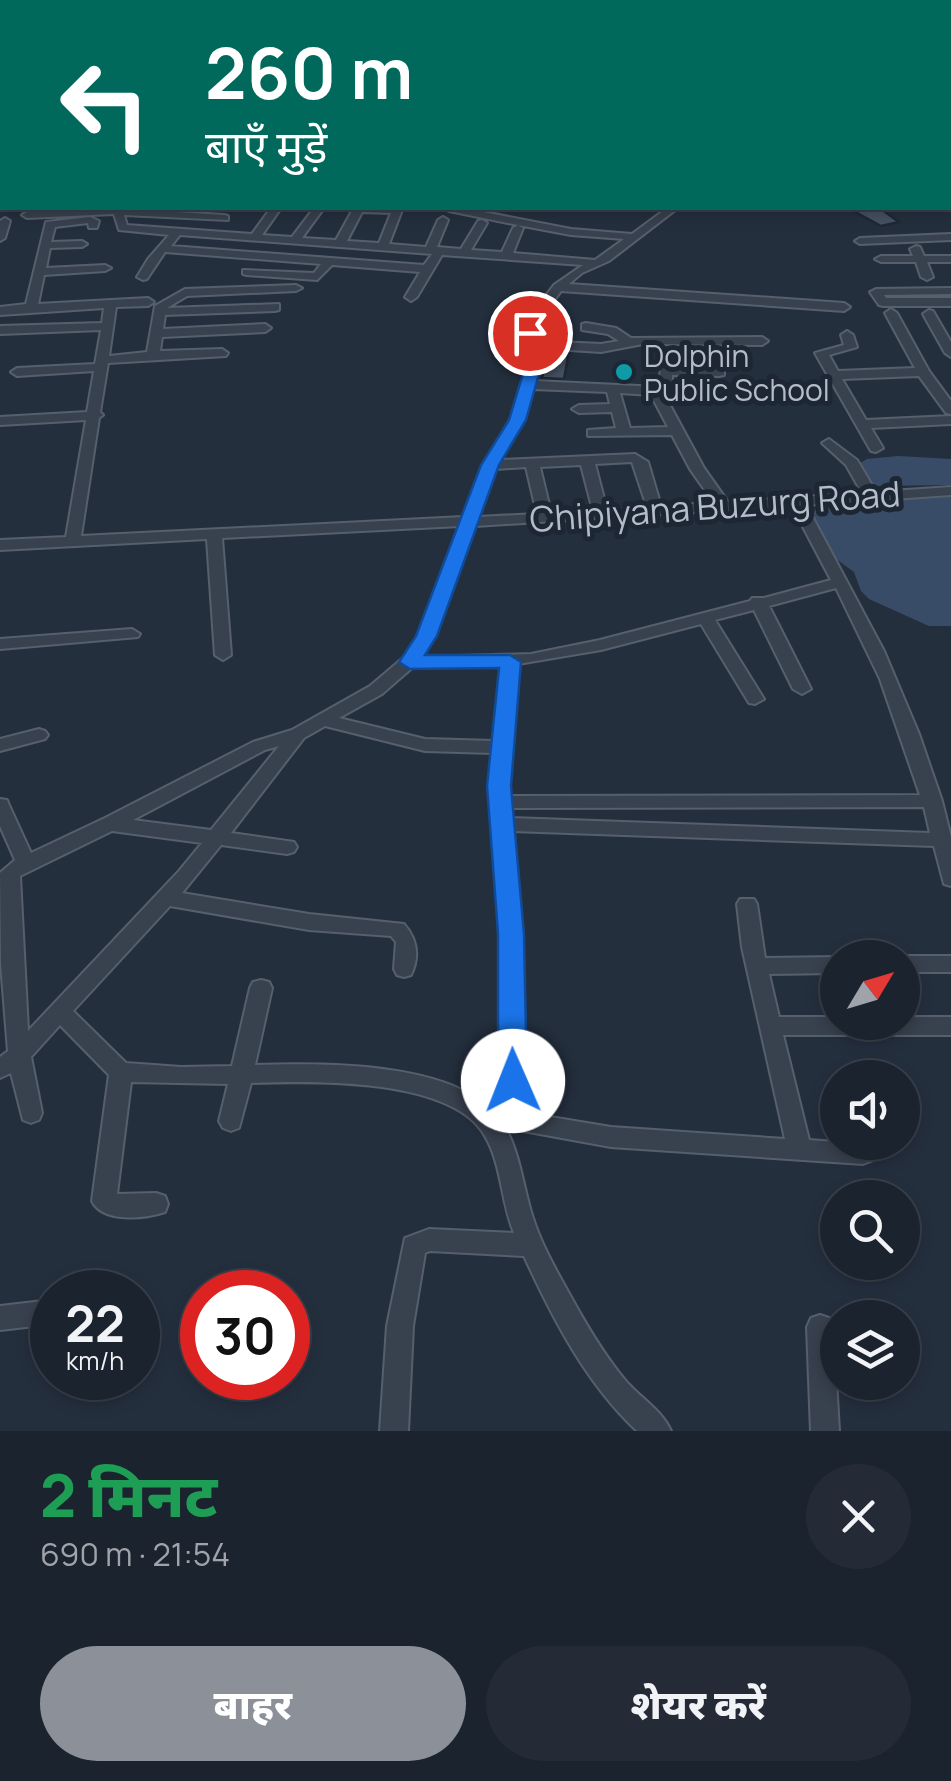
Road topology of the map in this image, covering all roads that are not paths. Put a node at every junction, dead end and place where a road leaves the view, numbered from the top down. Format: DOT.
graph roads {
  1 [pos="99,0"];
  2 [pos="109,0"];
  3 [pos="119,0"];
  4 [pos="148,0"];
  5 [pos="166,0"];
  6 [pos="102,210"];
  7 [pos="117,210"];
  8 [pos="129,210"];
  9 [pos="231,210"];
  10 [pos="275,210"];
  11 [pos="317,210"];
  12 [pos="358,210"];
  13 [pos="378,210"];
  14 [pos="670,210"];
  15 [pos="446,214"];
  16 [pos="26,215"];
  17 [pos="224,218"];
  18 [pos="4,221"];
  19 [pos="482,223"];
  20 [pos="93,226"];
  21 [pos="518,228"];
  22 [pos="178,232"];
  23 [pos="213,234"];
  24 [pos="0,237"];
  25 [pos="255,237"];
  26 [pos="634,237"];
  27 [pos="951,237"];
  28 [pos="296,240"];
  29 [pos="874,240"];
  30 [pos="912,240"];
  31 [pos="82,241"];
  32 [pos="860,241"];
  33 [pos="46,242"];
  34 [pos="342,242"];
  35 [pos="383,246"];
  36 [pos="164,249"];
  37 [pos="435,250"];
  38 [pos="464,253"];
  39 [pos="506,256"];
  40 [pos="881,259"];
  41 [pos="920,259"];
  42 [pos="951,259"];
  43 [pos="328,263"];
  44 [pos="595,263"];
  45 [pos="385,266"];
  46 [pos="84,267"];
  47 [pos="106,268"];
  48 [pos="427,270"];
  49 [pos="40,272"];
  50 [pos="247,272"];
  51 [pos="888,274"];
  52 [pos="143,277"];
  53 [pos="927,277"];
  54 [pos="379,281"];
  55 [pos="558,287"];
  56 [pos="296,288"];
  57 [pos="951,291"];
  58 [pos="411,297"];
  59 [pos="148,302"];
  60 [pos="951,302"];
  61 [pos="111,304"];
  62 [pos="76,306"];
  63 [pos="275,307"];
  64 [pos="844,307"];
  65 [pos="30,308"];
  66 [pos="0,311"];
  67 [pos="161,312"];
  68 [pos="891,314"];
  69 [pos="928,314"];
  70 [pos="108,326"];
  71 [pos="586,326"];
  72 [pos="266,328"];
  73 [pos="0,330"];
  74 [pos="160,333"];
  75 [pos="846,335"];
  76 [pos="762,341"];
  77 [pos="627,342"];
  78 [pos="532,344"];
  79 [pos="222,352"];
  80 [pos="951,353"];
  81 [pos="154,355"];
  82 [pos="104,363"];
  83 [pos="16,372"];
  84 [pos="719,372"];
  85 [pos="923,372"];
  86 [pos="834,375"];
  87 [pos="530,385"];
  88 [pos="612,392"];
  89 [pos="661,392"];
  90 [pos="704,393"];
  91 [pos="616,408"];
  92 [pos="580,409"];
  93 [pos="950,410"];
  94 [pos="96,415"];
  95 [pos="0,421"];
  96 [pos="861,424"];
  97 [pos="677,431"];
  98 [pos="624,432"];
  99 [pos="593,433"];
  100 [pos="828,443"];
  101 [pos="876,448"];
  102 [pos="587,459"];
  103 [pos="532,462"];
  104 [pos="490,465"];
  105 [pos="951,491"];
  106 [pos="870,494"];
  107 [pos="796,500"];
  108 [pos="722,505"];
  109 [pos="655,510"];
  110 [pos="601,515"];
  111 [pos="545,518"];
  112 [pos="468,522"];
  113 [pos="214,534"];
  114 [pos="73,541"];
  115 [pos="0,545"];
  116 [pos="838,584"];
  117 [pos="758,601"];
  118 [pos="706,619"];
  119 [pos="132,634"];
  120 [pos="0,644"];
  121 [pos="223,656"];
  122 [pos="410,662"];
  123 [pos="510,662"];
  124 [pos="802,689"];
  125 [pos="755,700"];
  126 [pos="324,720"];
  127 [pos="298,734"];
  128 [pos="39,735"];
  129 [pos="0,745"];
  130 [pos="501,747"];
  131 [pos="933,801"];
  132 [pos="0,805"];
  133 [pos="501,813"];
  134 [pos="112,824"];
  135 [pos="218,839"];
  136 [pos="942,840"];
  137 [pos="287,847"];
  138 [pos="12,871"];
  139 [pos="951,879"];
  140 [pos="167,898"];
  141 [pos="747,904"];
  142 [pos="920,964"];
  143 [pos="951,964"];
  144 [pos="820,965"];
  145 [pos="757,966"];
  146 [pos="404,969"];
  147 [pos="261,988"];
  148 [pos="58,1010"];
  149 [pos="771,1026"];
  150 [pos="951,1026"];
  151 [pos="8,1063"];
  152 [pos="122,1072"];
  153 [pos="243,1072"];
  154 [pos="31,1113"];
  155 [pos="231,1121"];
  156 [pos="502,1121"];
  157 [pos="799,1149"];
  158 [pos="820,1151"];
  159 [pos="156,1204"];
  160 [pos="533,1246"];
  161 [pos="30,1315"];
  162 [pos="0,1318"];
  163 [pos="824,1400"];
  164 [pos="394,1431"];
  165 [pos="657,1431"];
  166 [pos="825,1431"];
  1 -- 2 [label="street"];
  2 -- 3 [label="street"];
  4 -- 5 [label="street"];
  6 -- 16 [label="street"];
  7 -- 22 [label="street"];
  8 -- 17 [label="street"];
  9 -- 17 [label="street"];
  10 -- 25 [label="street"];
  11 -- 28 [label="street"];
  12 -- 34 [label="street"];
  13 -- 35 [label="street"];
  14 -- 26 [label="street"];
  15 -- 26 [label="street"];
  15 -- 37 [label="street"];
  17 -- 23 [label="street"];
  18 -- 24 [label="street"];
  19 -- 38 [label="street"];
  20 -- 33 [label="street"];
  21 -- 39 [label="street"];
  22 -- 23 [label="street"];
  22 -- 36 [label="street"];
  23 -- 25 [label="street"];
  25 -- 28 [label="street"];
  26 -- 44 [label="street"];
  27 -- 30 [label="street"];
  28 -- 34 [label="street"];
  29 -- 30 [label="street"];
  29 -- 32 [label="street"];
  29 -- 40 [label="street"];
  30 -- 41 [label="street"];
  31 -- 33 [label="street"];
  33 -- 49 [label="street"];
  34 -- 35 [label="street"];
  35 -- 37 [label="street"];
  36 -- 43 [label="street"];
  36 -- 52 [label="street"];
  37 -- 38 [label="street"];
  37 -- 48 [label="street"];
  38 -- 39 [label="street"];
  39 -- 44 [label="street"];
  40 -- 41 [label="street"];
  40 -- 51 [label="street"];
  41 -- 42 [label="street"];
  41 -- 53 [label="street"];
  43 -- 45 [label="street"];
  43 -- 50 [label="street"];
  44 -- 55 [label="street"];
  45 -- 48 [label="street"];
  45 -- 54 [label="street"];
  46 -- 47 [label="street"];
  46 -- 49 [label="street"];
  46 -- 62 [label="street"];
  48 -- 58 [label="street"];
  49 -- 65 [label="street"];
  55 -- 64 [label="street"];
  55 -- 78 [label="street"];
  56 -- 67 [label="street"];
  57 -- 60 [label="street"];
  59 -- 61 [label="street"];
  61 -- 62 [label="street"];
  61 -- 70 [label="street"];
  62 -- 65 [label="street"];
  63 -- 67 [label="street"];
  65 -- 66 [label="street"];
  67 -- 74 [label="street"];
  68 -- 85 [label="street"];
  69 -- 80 [label="street"];
  70 -- 73 [label="street"];
  70 -- 82 [label="street"];
  71 -- 77 [label="street"];
  72 -- 74 [label="street"];
  74 -- 81 [label="street"];
  75 -- 86 [label="street"];
  76 -- 77 [label="street"];
  77 -- 78 [label="street"];
  78 -- 87 [label="street"];
  79 -- 81 [label="street"];
  81 -- 82 [label="street"];
  82 -- 83 [label="street"];
  82 -- 94 [label="street"];
  84 -- 89 [label="street"];
  85 -- 86 [label="street"];
  85 -- 93 [label="street"];
  86 -- 96 [label="street"];
  87 -- 88 [label="street"];
  87 -- 104 [label="street"];
  88 -- 89 [label="street"];
  88 -- 91 [label="street"];
  89 -- 90 [label="street"];
  89 -- 97 [label="street"];
  91 -- 92 [label="street"];
  91 -- 98 [label="street"];
  93 -- 96 [label="street"];
  94 -- 95 [label="street"];
  94 -- 114 [label="street"];
  96 -- 101 [label="street"];
  97 -- 98 [label="street"];
  97 -- 108 [label="street"];
  98 -- 99 [label="street"];
  100 -- 106 [label="street"];
  102 -- 103 [label="street"];
  102 -- 109 [label="street"];
  102 -- 110 [label="street"];
  103 -- 104 [label="street"];
  103 -- 111 [label="street"];
  104 -- 112 [label="street"];
  105 -- 106 [label="street, Chipiyana Buzurg Road"];
  106 -- 107 [label="street, Chipiyana Buzurg Road"];
  107 -- 108 [label="street, Chipiyana Buzurg Road"];
  107 -- 116 [label="street"];
  108 -- 109 [label="street, Chipiyana Buzurg Road"];
  109 -- 110 [label="street, Chipiyana Buzurg Road"];
  110 -- 111 [label="street, Chipiyana Buzurg Road"];
  111 -- 112 [label="street, Chipiyana Buzurg Road"];
  112 -- 113 [label="street, Chipiyana Buzurg Road"];
  112 -- 122 [label="street"];
  113 -- 114 [label="street, Chipiyana Buzurg Road"];
  113 -- 121 [label="street"];
  114 -- 115 [label="street, Chipiyana Buzurg Road"];
  116 -- 117 [label="street"];
  116 -- 131 [label="street"];
  117 -- 118 [label="street"];
  117 -- 124 [label="street"];
  118 -- 123 [label="street"];
  118 -- 125 [label="street"];
  119 -- 120 [label="street"];
  122 -- 123 [label="street"];
  122 -- 126 [label="street"];
  123 -- 130 [label="street"];
  126 -- 127 [label="street"];
  126 -- 130 [label="street"];
  127 -- 134 [label="street"];
  127 -- 135 [label="street"];
  128 -- 129 [label="street"];
  130 -- 133 [label="street"];
  131 -- 133 [label="street"];
  131 -- 136 [label="street"];
  132 -- 138 [label="street"];
  133 -- 136 [label="street"];
  133 -- 156 [label="street"];
  134 -- 135 [label="street"];
  134 -- 138 [label="street"];
  135 -- 137 [label="street"];
  135 -- 140 [label="street"];
  136 -- 139 [label="street"];
  138 -- 151 [label="street"];
  140 -- 146 [label="street"];
  140 -- 148 [label="street"];
  141 -- 145 [label="street"];
  142 -- 143 [label="street"];
  144 -- 145 [label="street"];
  145 -- 149 [label="street"];
  147 -- 153 [label="street"];
  148 -- 151 [label="street"];
  148 -- 152 [label="street"];
  149 -- 150 [label="street"];
  149 -- 157 [label="street"];
  151 -- 154 [label="street"];
  152 -- 153 [label="street"];
  152 -- 159 [label="street"];
  153 -- 155 [label="street"];
  153 -- 156 [label="street"];
  156 -- 157 [label="street"];
  156 -- 160 [label="street"];
  157 -- 158 [label="street"];
  160 -- 164 [label="street"];
  160 -- 165 [label="street"];
  161 -- 162 [label="street"];
  163 -- 166 [label="street"];
}
